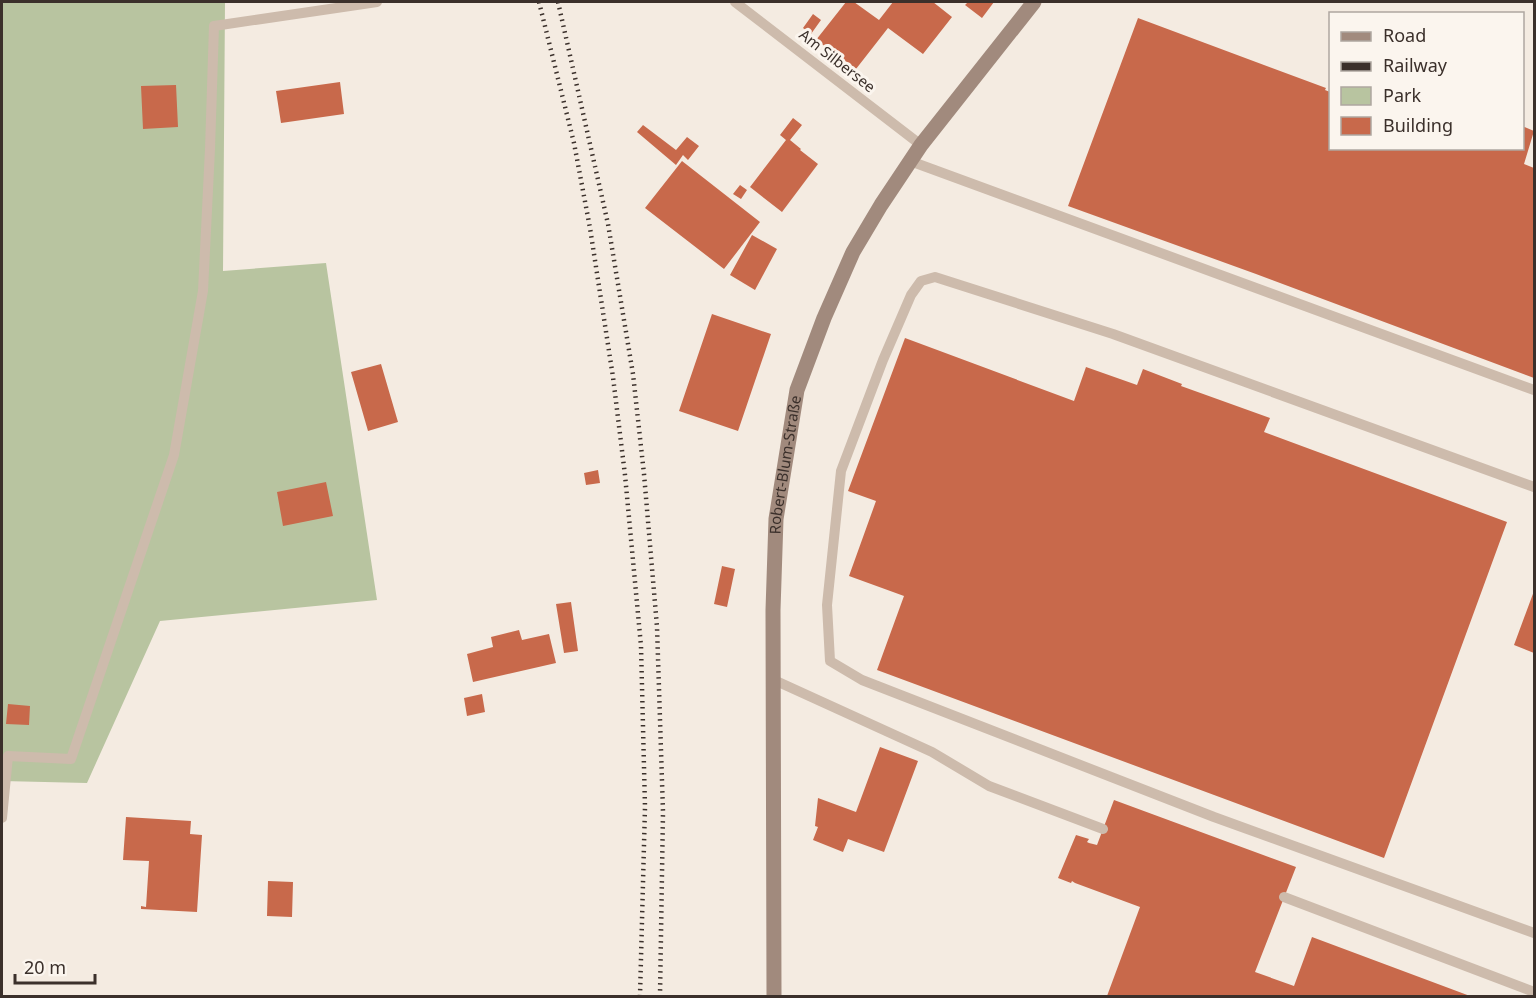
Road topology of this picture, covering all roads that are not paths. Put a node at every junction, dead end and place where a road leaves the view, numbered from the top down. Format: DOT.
graph roads {
  1 [pos="377,2"];
  2 [pos="735,2"];
  3 [pos="1034,2"];
  4 [pos="921,144"];
  5 [pos="910,161"];
  6 [pos="1534,390"];
  7 [pos="1534,487"];
  8 [pos="774,680"];
  9 [pos="2,818"];
  10 [pos="1103,829"];
  11 [pos="1284,897"];
  12 [pos="1534,933"];
  13 [pos="1534,992"];
  14 [pos="774,996"];
  1 -- 9 [label="lane"];
  2 -- 4 [label="lane, Am Silbersee"];
  3 -- 4 [label="main road, Robert-Blum-Straße"];
  4 -- 5 [label="main road, Robert-Blum-Straße"];
  5 -- 6 [label="lane"];
  5 -- 8 [label="main road, Robert-Blum-Straße"];
  7 -- 12 [label="lane"];
  8 -- 10 [label="lane"];
  8 -- 14 [label="main road, Robert-Blum-Straße"];
  11 -- 13 [label="lane"];
}
